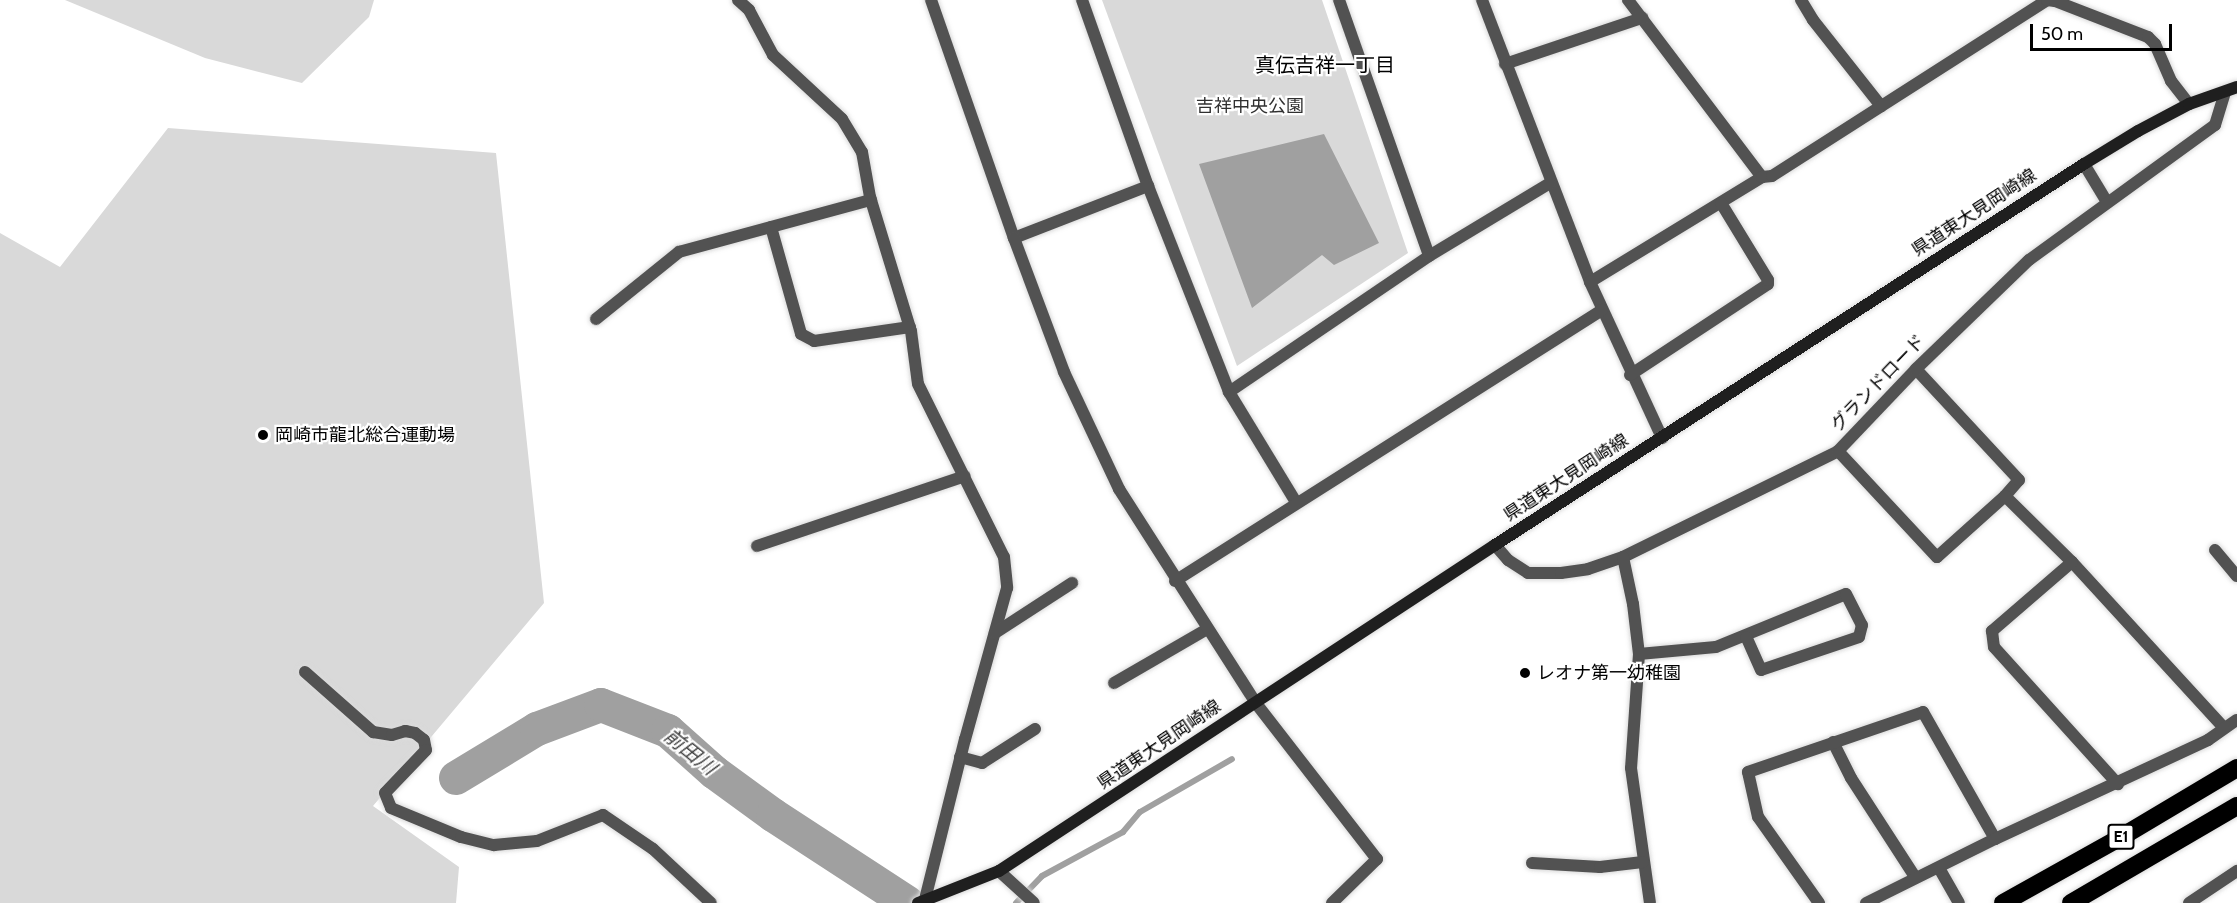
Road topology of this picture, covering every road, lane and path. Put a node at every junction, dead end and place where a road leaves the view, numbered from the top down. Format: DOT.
graph roads {
  1 [pos="738,0"];
  2 [pos="932,0"];
  3 [pos="1082,0"];
  4 [pos="1340,0"];
  5 [pos="1482,0"];
  6 [pos="1628,0"];
  7 [pos="1801,0"];
  8 [pos="1642,18"];
  9 [pos="1505,64"];
  10 [pos="2231,90"];
  11 [pos="2189,104"];
  12 [pos="1881,106"];
  13 [pos="2084,164"];
  14 [pos="1762,177"];
  15 [pos="1550,183"];
  16 [pos="1148,186"];
  17 [pos="871,200"];
  18 [pos="2107,202"];
  19 [pos="1721,203"];
  20 [pos="771,227"];
  21 [pos="1014,238"];
  22 [pos="1429,256"];
  23 [pos="1590,282"];
  24 [pos="1602,310"];
  25 [pos="596,319"];
  26 [pos="910,327"];
  27 [pos="1916,369"];
  28 [pos="1630,375"];
  29 [pos="1229,392"];
  30 [pos="1662,438"];
  31 [pos="1838,451"];
  32 [pos="965,476"];
  33 [pos="2005,496"];
  34 [pos="1296,502"];
  35 [pos="1495,545"];
  36 [pos="757,546"];
  37 [pos="2215,550"];
  38 [pos="1623,557"];
  39 [pos="2072,562"];
  40 [pos="2237,576"];
  41 [pos="1175,581"];
  42 [pos="1072,582"];
  43 [pos="1207,629"];
  44 [pos="995,633"];
  45 [pos="1746,636"];
  46 [pos="1639,654"];
  47 [pos="305,672"];
  48 [pos="1114,683"];
  49 [pos="1255,702"];
  50 [pos="2237,720"];
  51 [pos="2224,728"];
  52 [pos="1035,729"];
  53 [pos="1833,742"];
  54 [pos="960,757"];
  55 [pos="2237,768"];
  56 [pos="2118,784"];
  57 [pos="2237,806"];
  58 [pos="1995,839"];
  59 [pos="1643,862"];
  60 [pos="1532,863"];
  61 [pos="1939,868"];
  62 [pos="2237,871"];
  63 [pos="999,872"];
  64 [pos="1915,878"];
  65 [pos="921,901"];
  66 [pos="1334,902"];
  67 [pos="711,903"];
  68 [pos="1034,903"];
  69 [pos="1650,903"];
  70 [pos="1819,903"];
  71 [pos="1866,903"];
  72 [pos="1959,903"];
  73 [pos="2003,903"];
  74 [pos="2072,903"];
  75 [pos="2189,903"];
  1 -- 17 [label="street"];
  2 -- 21 [label="street"];
  3 -- 16 [label="street"];
  4 -- 22 [label="street"];
  5 -- 9 [label="street"];
  6 -- 8 [label="street"];
  7 -- 12 [label="street"];
  8 -- 9 [label="street"];
  8 -- 14 [label="street"];
  9 -- 15 [label="street"];
  10 -- 11 [label="main road, 県道東大見岡崎線"];
  10 -- 18 [label="street, グランドロード"];
  11 -- 12 [label="street"];
  11 -- 13 [label="main road, 県道東大見岡崎線"];
  12 -- 14 [label="street"];
  13 -- 18 [label="street"];
  13 -- 30 [label="main road, 県道東大見岡崎線"];
  14 -- 19 [label="street"];
  15 -- 22 [label="street"];
  15 -- 23 [label="street"];
  16 -- 21 [label="street"];
  16 -- 29 [label="street"];
  17 -- 20 [label="street"];
  17 -- 26 [label="street"];
  18 -- 27 [label="street, グランドロード"];
  19 -- 23 [label="street"];
  19 -- 28 [label="street"];
  20 -- 25 [label="street"];
  20 -- 26 [label="street"];
  21 -- 41 [label="street"];
  22 -- 29 [label="street"];
  23 -- 24 [label="street"];
  24 -- 28 [label="street"];
  24 -- 34 [label="street"];
  26 -- 32 [label="street"];
  27 -- 31 [label="street, グランドロード"];
  27 -- 33 [label="street"];
  28 -- 30 [label="street"];
  29 -- 34 [label="street"];
  30 -- 35 [label="main road, 県道東大見岡崎線"];
  31 -- 33 [label="street"];
  31 -- 38 [label="street, グランドロード"];
  32 -- 36 [label="street"];
  32 -- 44 [label="street"];
  33 -- 39 [label="street"];
  34 -- 41 [label="street"];
  35 -- 38 [label="street, グランドロード"];
  35 -- 49 [label="main road, 県道東大見岡崎線"];
  37 -- 40 [label="street"];
  38 -- 46 [label="street"];
  39 -- 51 [label="street"];
  39 -- 56 [label="street"];
  41 -- 43 [label="street"];
  42 -- 44 [label="street"];
  43 -- 48 [label="street"];
  43 -- 49 [label="street"];
  44 -- 54 [label="street"];
  45 -- 45 [label="street"];
  45 -- 46 [label="street"];
  46 -- 59 [label="street"];
  47 -- 67 [label="street"];
  49 -- 63 [label="main road, 県道東大見岡崎線"];
  49 -- 66 [label="street"];
  50 -- 51 [label="street"];
  51 -- 56 [label="street"];
  52 -- 54 [label="street"];
  53 -- 58 [label="street"];
  53 -- 64 [label="street"];
  53 -- 70 [label="street"];
  54 -- 65 [label="street"];
  55 -- 73 [label="highway, E1"];
  56 -- 58 [label="street"];
  57 -- 74 [label="highway, E1"];
  58 -- 61 [label="street"];
  59 -- 60 [label="street"];
  59 -- 69 [label="street"];
  61 -- 64 [label="street"];
  61 -- 72 [label="street"];
  62 -- 75 [label="street"];
  63 -- 65 [label="main road, 県道東大見岡崎線"];
  63 -- 68 [label="street"];
  64 -- 71 [label="street"];
}
